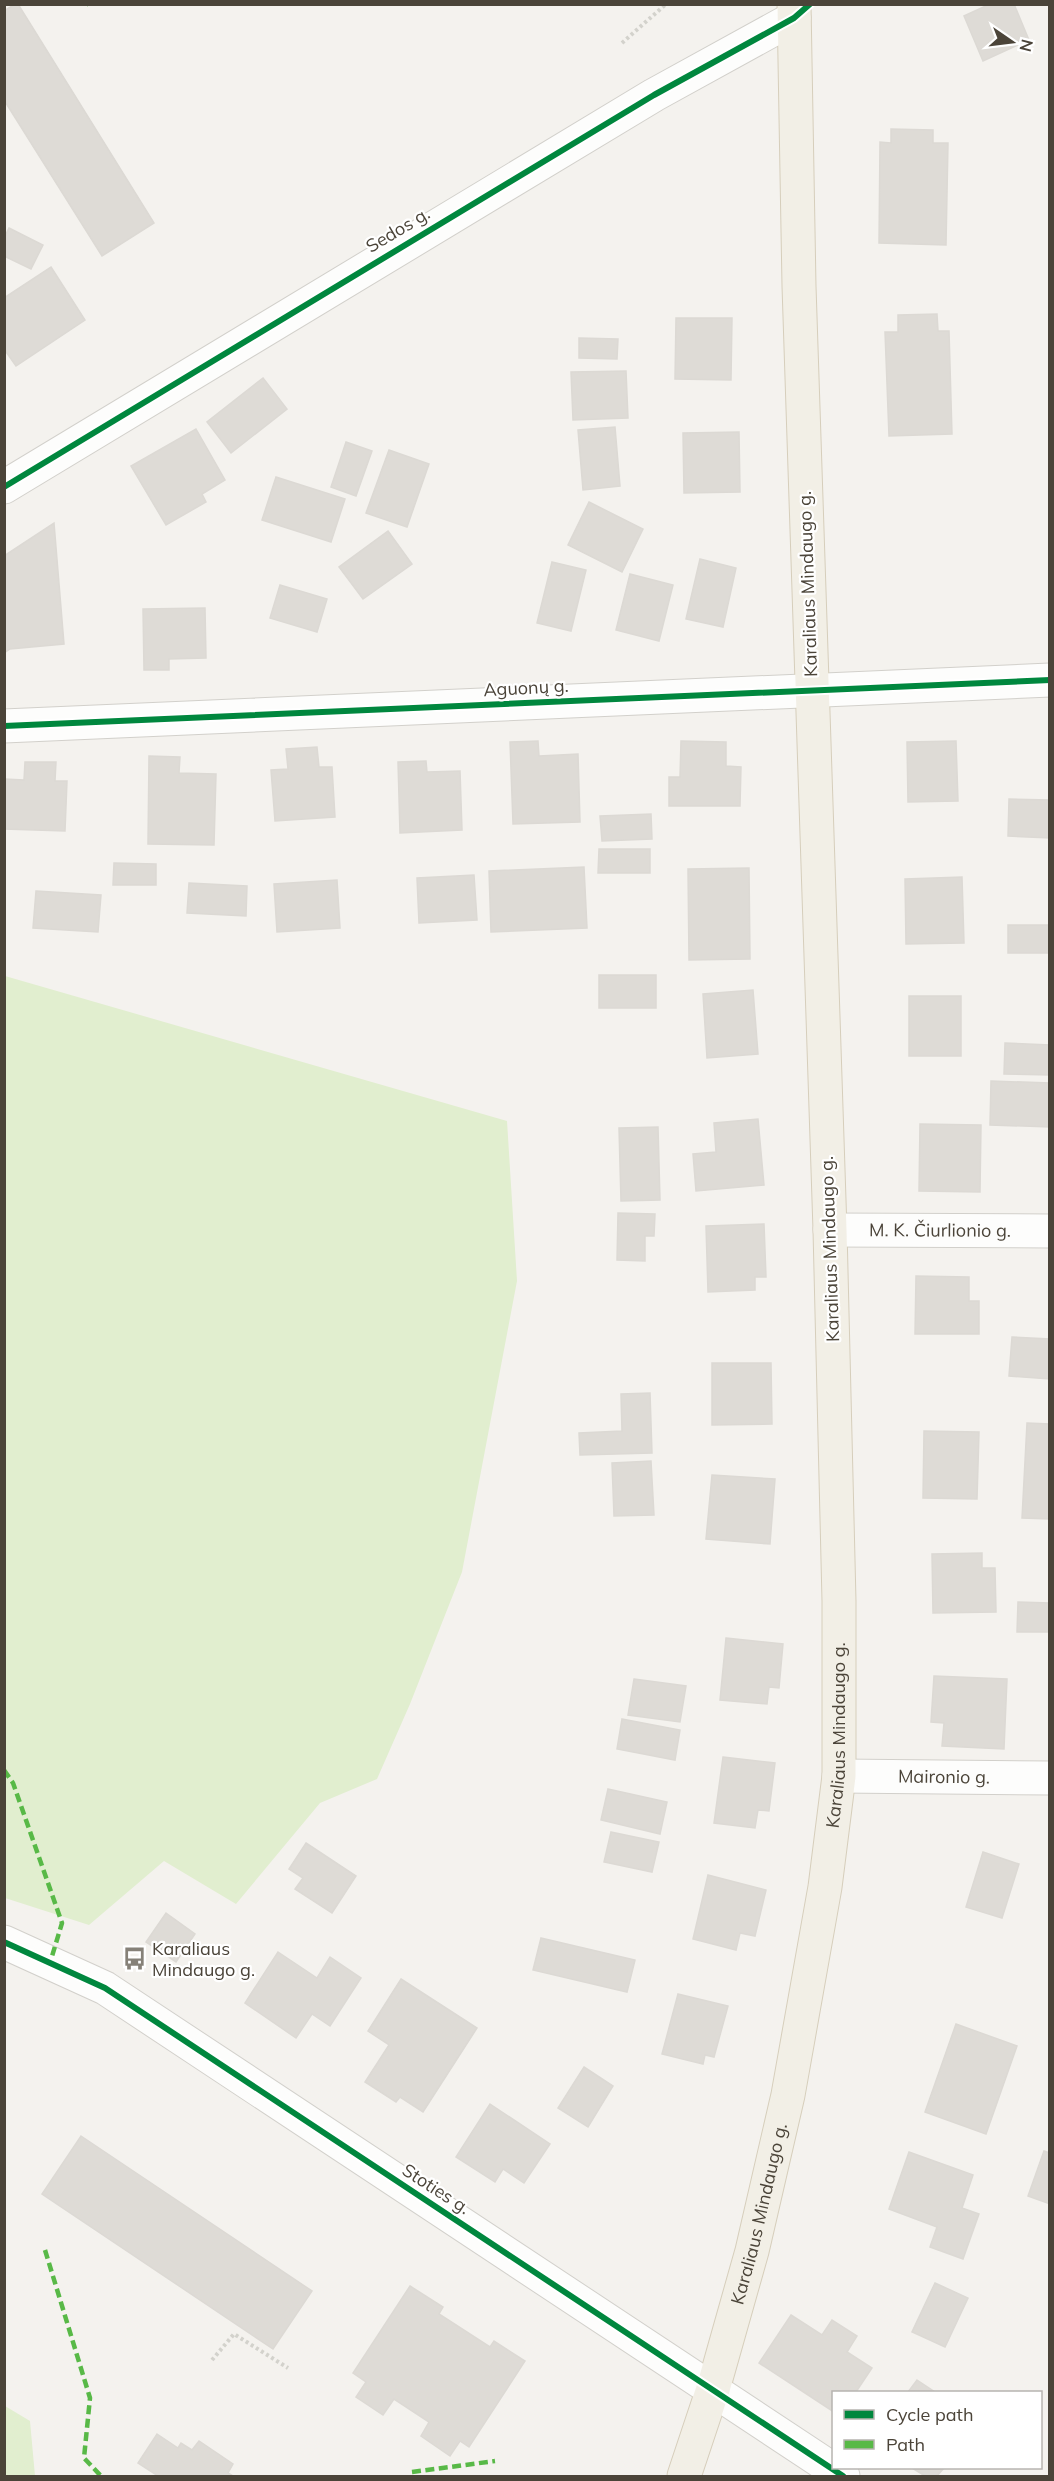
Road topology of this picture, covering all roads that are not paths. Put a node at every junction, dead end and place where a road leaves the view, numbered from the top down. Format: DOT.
graph roads {
  1 [pos="799,9"];
  2 [pos="4,487"];
  3 [pos="1050,680"];
  4 [pos="811,691"];
  5 [pos="4,726"];
  6 [pos="830,1230"];
  7 [pos="1050,1231"];
  8 [pos="839,1776"];
  9 [pos="1050,1778"];
  10 [pos="4,1942"];
  11 [pos="713,2389"];
  12 [pos="832,2469"];
  13 [pos="684,2476"];
  1 -- 2 [label="street, Sedos g."];
  1 -- 4 [label="main road, Karaliaus Mindaugo g."];
  3 -- 4 [label="street, Aguonų g."];
  4 -- 5 [label="street, Aguonų g."];
  4 -- 6 [label="main road, Karaliaus Mindaugo g."];
  6 -- 7 [label="street, M. K. Čiurlionio g."];
  6 -- 8 [label="main road, Karaliaus Mindaugo g."];
  8 -- 9 [label="street, Maironio g."];
  8 -- 11 [label="main road, Karaliaus Mindaugo g."];
  10 -- 11 [label="street, Stoties g."];
  11 -- 12 [label="street, Stoties g."];
  11 -- 13 [label="main road, Karaliaus Mindaugo g."];
}
